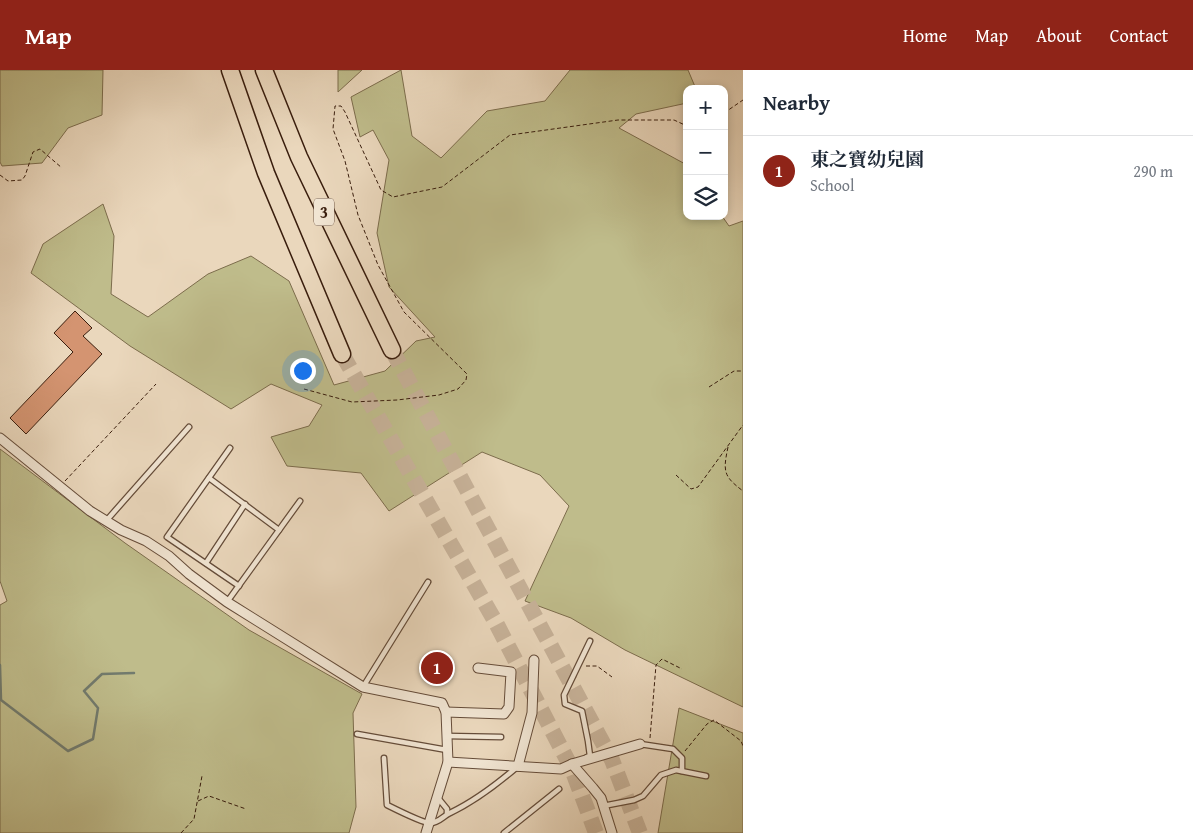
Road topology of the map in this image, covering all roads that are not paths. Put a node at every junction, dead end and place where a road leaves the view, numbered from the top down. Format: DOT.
graph roads {
  1 [pos="230,70"];
  2 [pos="264,70"];
  3 [pos="392,350"];
  4 [pos="342,354"];
  5 [pos="189,427"];
  6 [pos="0,438"];
  7 [pos="230,448"];
  8 [pos="209,478"];
  9 [pos="300,501"];
  10 [pos="245,504"];
  11 [pos="106,521"];
  12 [pos="279,530"];
  13 [pos="206,563"];
  14 [pos="428,582"];
  15 [pos="239,586"];
  16 [pos="227,602"];
  17 [pos="590,641"];
  18 [pos="534,660"];
  19 [pos="478,668"];
  20 [pos="363,687"];
  21 [pos="446,712"];
  22 [pos="356,734"];
  23 [pos="447,736"];
  24 [pos="501,737"];
  25 [pos="644,745"];
  26 [pos="448,750"];
  27 [pos="384,758"];
  28 [pos="448,762"];
  29 [pos="572,764"];
  30 [pos="518,766"];
  31 [pos="682,771"];
  32 [pos="706,776"];
  33 [pos="558,789"];
  34 [pos="438,798"];
  35 [pos="603,806"];
  36 [pos="448,814"];
  37 [pos="429,824"];
  38 [pos="426,833"];
  39 [pos="504,833"];
  40 [pos="612,833"];
  1 -- 4 [label="highway, 3"];
  2 -- 3 [label="highway, 3"];
  5 -- 11 [label="lane"];
  6 -- 11 [label="street"];
  7 -- 8 [label="lane"];
  8 -- 10 [label="lane"];
  8 -- 13 [label="lane"];
  9 -- 12 [label="lane"];
  10 -- 12 [label="lane"];
  10 -- 13 [label="lane"];
  11 -- 16 [label="street"];
  12 -- 15 [label="lane"];
  13 -- 15 [label="lane"];
  14 -- 20 [label="lane"];
  15 -- 16 [label="lane"];
  16 -- 20 [label="street"];
  17 -- 29 [label="lane"];
  18 -- 30 [label="street"];
  19 -- 21 [label="street"];
  20 -- 21 [label="street"];
  21 -- 23 [label="street"];
  22 -- 26 [label="lane"];
  23 -- 24 [label="lane"];
  23 -- 26 [label="street"];
  25 -- 29 [label="street"];
  25 -- 31 [label="lane"];
  26 -- 28 [label="street"];
  27 -- 37 [label="lane"];
  28 -- 30 [label="street"];
  28 -- 34 [label="street"];
  29 -- 30 [label="street"];
  29 -- 35 [label="street"];
  30 -- 36 [label="lane"];
  31 -- 32 [label="lane"];
  31 -- 35 [label="lane"];
  33 -- 39 [label="lane"];
  34 -- 36 [label="lane"];
  34 -- 37 [label="street"];
  35 -- 40 [label="street"];
  36 -- 37 [label="lane"];
  37 -- 38 [label="street"];
}
